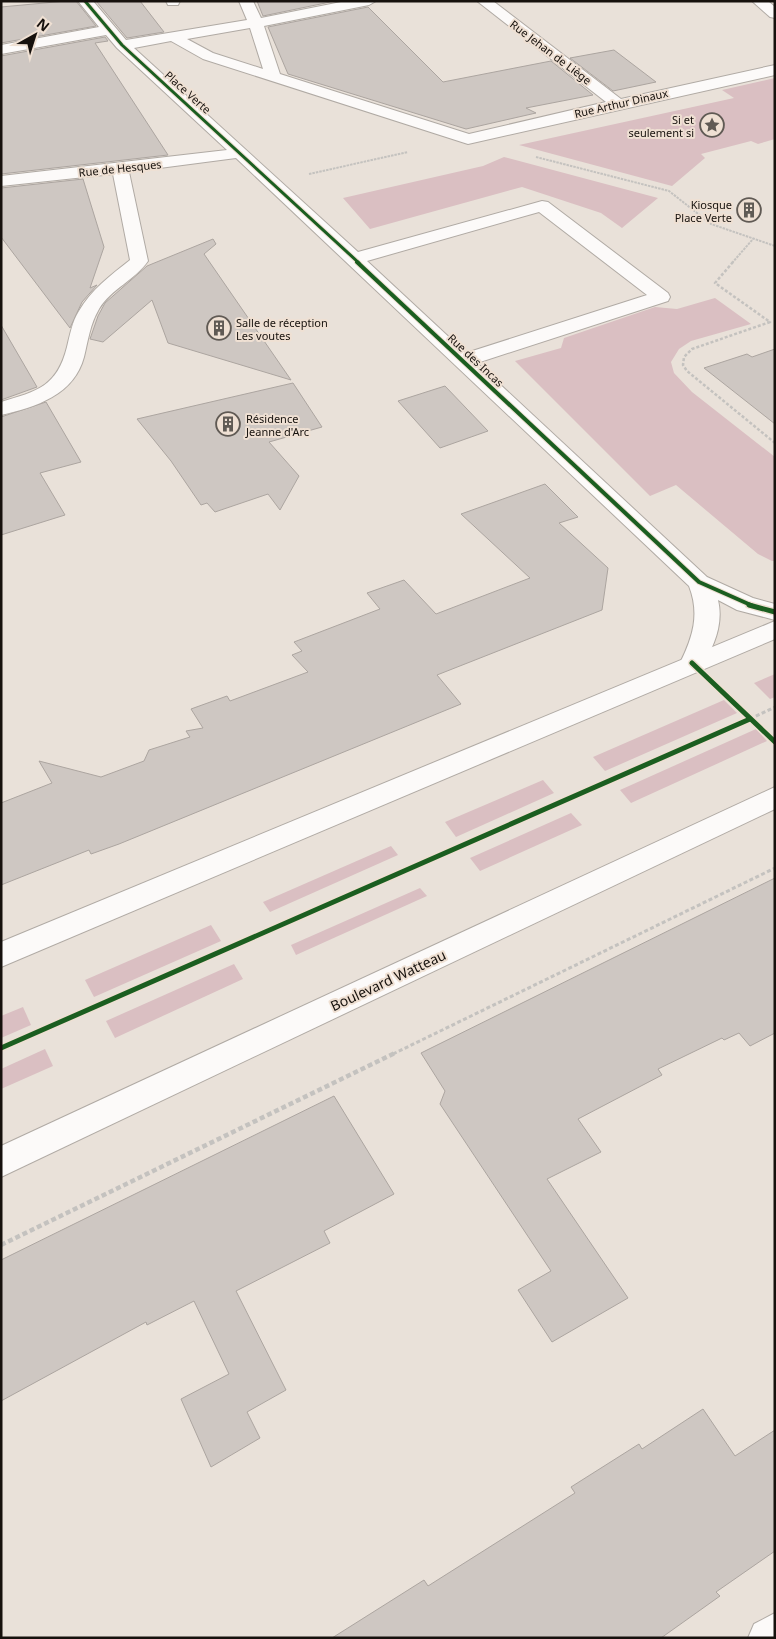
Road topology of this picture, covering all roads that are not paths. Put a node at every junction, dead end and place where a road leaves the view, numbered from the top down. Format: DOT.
graph roads {
  1 [pos="85,1"];
  2 [pos="246,1"];
  3 [pos="369,1"];
  4 [pos="484,1"];
  5 [pos="760,1"];
  6 [pos="775,14"];
  7 [pos="256,23"];
  8 [pos="108,30"];
  9 [pos="175,36"];
  10 [pos="122,45"];
  11 [pos="1,50"];
  12 [pos="775,70"];
  13 [pos="274,78"];
  14 [pos="618,104"];
  15 [pos="239,152"];
  16 [pos="120,168"];
  17 [pos="1,181"];
  18 [pos="355,260"];
  19 [pos="462,361"];
  20 [pos="1,409"];
  21 [pos="699,582"];
  22 [pos="775,612"];
  23 [pos="775,629"];
  24 [pos="692,663"];
  25 [pos="775,798"];
  26 [pos="1,955"];
  27 [pos="1,1162"];
  28 [pos="775,1633"];
  29 [pos="768,1638"];
  1 -- 8 [label="street, Place Verte"];
  2 -- 7 [label="street"];
  3 -- 7 [label="street"];
  4 -- 14 [label="street, Rue Jehan de Liège"];
  5 -- 6 [label="street"];
  7 -- 9 [label="street"];
  7 -- 13 [label="street"];
  8 -- 10 [label="street, Place Verte"];
  8 -- 11 [label="street"];
  9 -- 10 [label="street"];
  9 -- 13 [label="street"];
  10 -- 15 [label="street, Place Verte"];
  12 -- 14 [label="street, Rue Arthur Dinaux"];
  13 -- 14 [label="street, Rue Arthur Dinaux"];
  15 -- 16 [label="street, Rue de Hesques"];
  15 -- 18 [label="street, Rue des Incas"];
  16 -- 17 [label="street, Rue de Hesques"];
  16 -- 20 [label="street"];
  18 -- 19 [label="street, Rue des Incas"];
  18 -- 19 [label="street"];
  19 -- 21 [label="street, Rue des Incas"];
  21 -- 22 [label="street"];
  21 -- 24 [label="street"];
  23 -- 24 [label="street"];
  24 -- 26 [label="street"];
  25 -- 27 [label="street, Boulevard Watteau"];
  28 -- 29 [label="street"];
}
